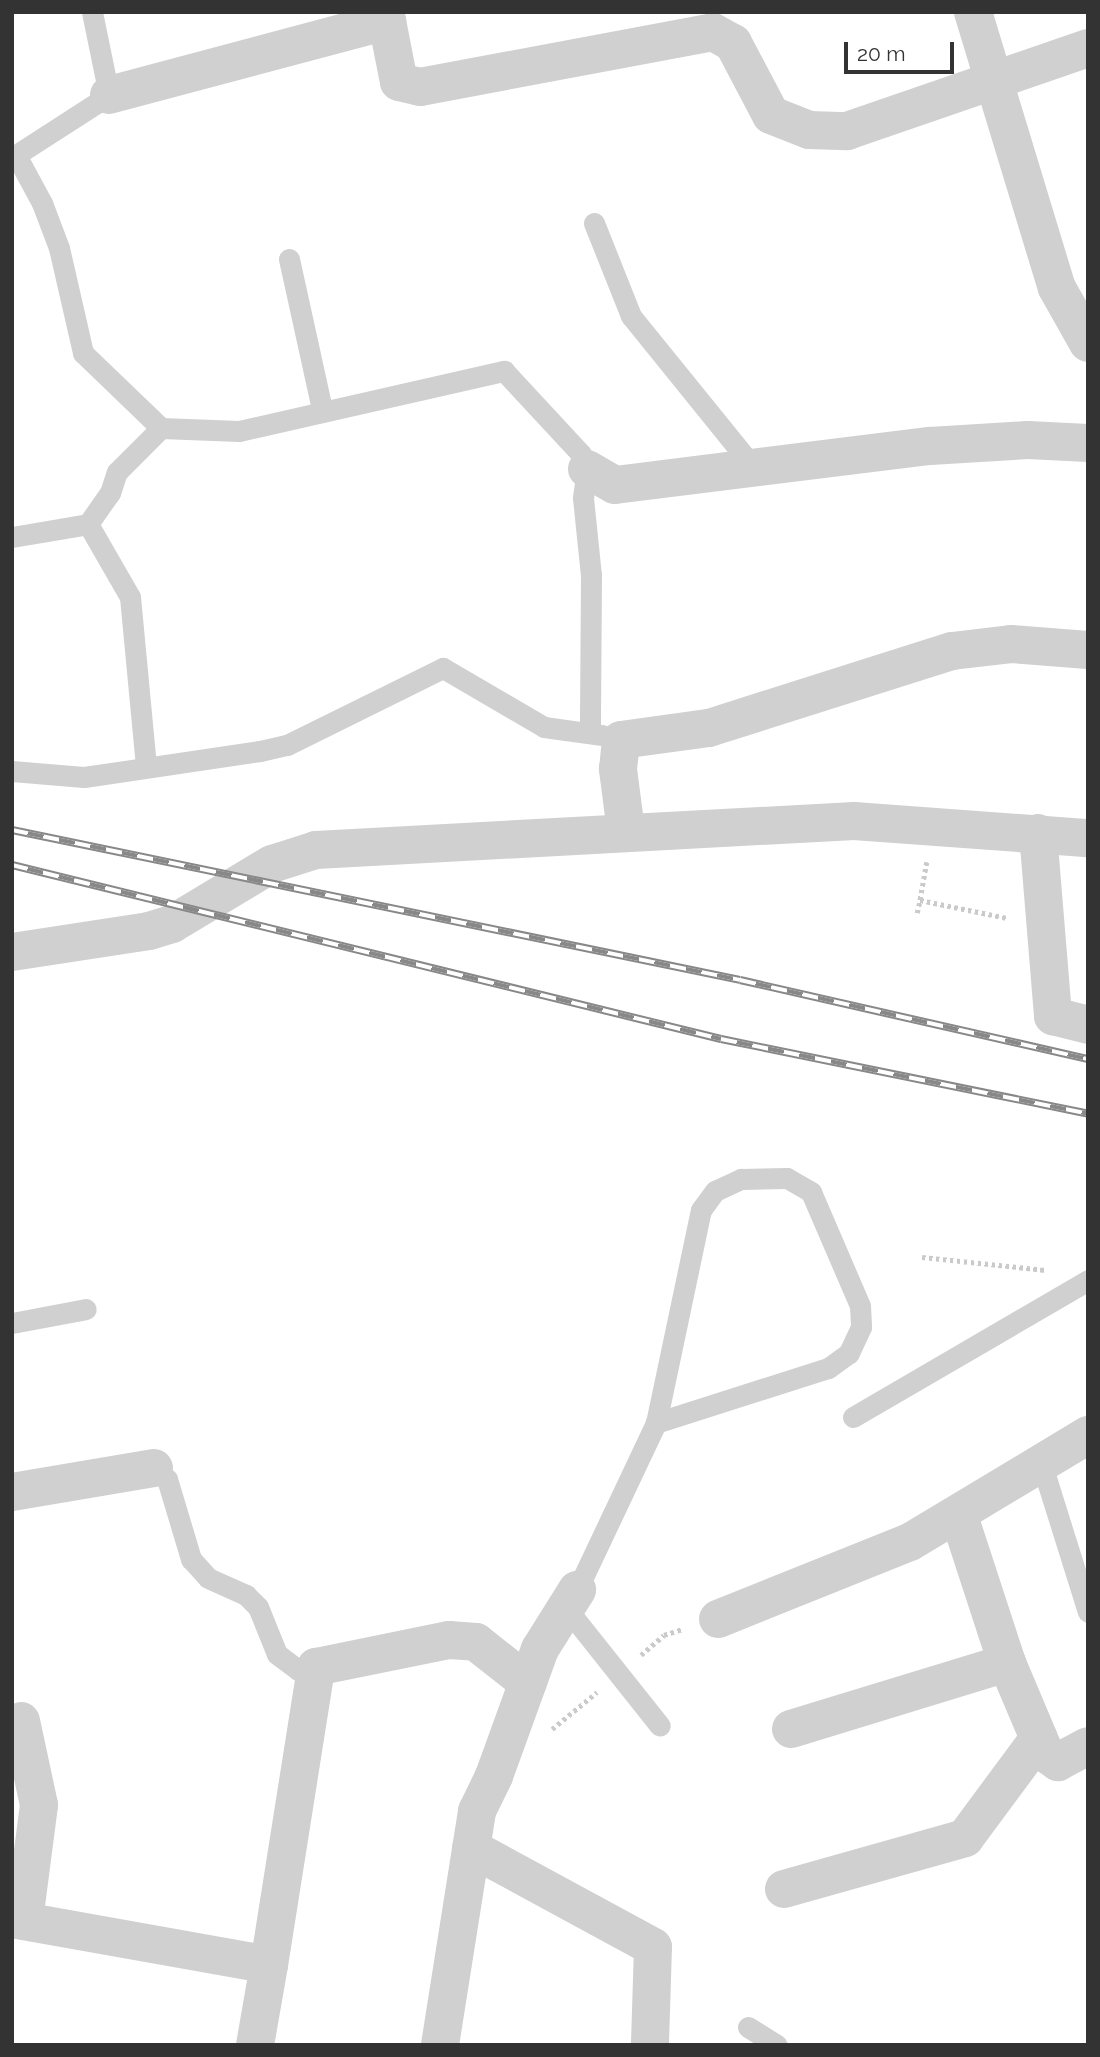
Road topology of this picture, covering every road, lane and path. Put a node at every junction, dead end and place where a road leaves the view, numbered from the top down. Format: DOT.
graph roads {
  1 [pos="92,12"];
  2 [pos="973,12"];
  3 [pos="710,22"];
  4 [pos="1088,48"];
  5 [pos="994,80"];
  6 [pos="109,95"];
  7 [pos="14,156"];
  8 [pos="594,223"];
  9 [pos="289,259"];
  10 [pos="1084,332"];
  11 [pos="322,410"];
  12 [pos="161,428"];
  13 [pos="1088,443"];
  14 [pos="754,468"];
  15 [pos="587,469"];
  16 [pos="88,524"];
  17 [pos="12,537"];
  18 [pos="1088,650"];
  19 [pos="606,736"];
  20 [pos="146,767"];
  21 [pos="12,771"];
  22 [pos="934,824"];
  23 [pos="626,831"];
  24 [pos="1038,833"];
  25 [pos="1088,838"];
  26 [pos="919,900"];
  27 [pos="917,913"];
  28 [pos="1045,926"];
  29 [pos="12,952"];
  30 [pos="1088,1025"];
  31 [pos="922,1257"];
  32 [pos="1055,1269"];
  33 [pos="1088,1280"];
  34 [pos="86,1309"];
  35 [pos="12,1323"];
  36 [pos="853,1417"];
  37 [pos="656,1423"];
  38 [pos="1088,1435"];
  39 [pos="1041,1462"];
  40 [pos="154,1468"];
  41 [pos="12,1492"];
  42 [pos="959,1516"];
  43 [pos="572,1600"];
  44 [pos="1088,1612"];
  45 [pos="718,1619"];
  46 [pos="1007,1663"];
  47 [pos="316,1667"];
  48 [pos="527,1683"];
  49 [pos="21,1721"];
  50 [pos="660,1726"];
  51 [pos="791,1729"];
  52 [pos="1039,1738"];
  53 [pos="1088,1746"];
  54 [pos="471,1848"];
  55 [pos="784,1889"];
  56 [pos="18,1920"];
  57 [pos="269,1965"];
  58 [pos="748,2027"];
  59 [pos="255,2045"];
  60 [pos="440,2045"];
  61 [pos="650,2045"];
  62 [pos="777,2045"];
  1 -- 6 [label="lane"];
  2 -- 5 [label="street"];
  3 -- 5 [label="street"];
  3 -- 6 [label="street"];
  4 -- 5 [label="street"];
  5 -- 10 [label="street"];
  6 -- 7 [label="lane"];
  7 -- 12 [label="lane"];
  8 -- 14 [label="lane"];
  9 -- 11 [label="lane"];
  11 -- 12 [label="lane"];
  11 -- 15 [label="lane"];
  12 -- 16 [label="lane"];
  13 -- 14 [label="street"];
  14 -- 15 [label="street"];
  15 -- 19 [label="lane"];
  16 -- 17 [label="lane"];
  16 -- 20 [label="lane"];
  18 -- 19 [label="street"];
  19 -- 20 [label="lane"];
  19 -- 23 [label="street"];
  20 -- 21 [label="lane"];
  22 -- 23 [label="street"];
  22 -- 24 [label="street"];
  22 -- 26 [label="path"];
  23 -- 29 [label="street"];
  24 -- 25 [label="street"];
  24 -- 28 [label="street"];
  26 -- 27 [label="path"];
  26 -- 28 [label="path"];
  28 -- 30 [label="street"];
  31 -- 32 [label="path"];
  33 -- 36 [label="lane"];
  34 -- 35 [label="lane"];
  37 -- 37 [label="lane"];
  37 -- 43 [label="lane"];
  38 -- 39 [label="street"];
  39 -- 42 [label="street"];
  39 -- 44 [label="lane"];
  40 -- 41 [label="street"];
  40 -- 47 [label="lane"];
  42 -- 45 [label="street"];
  42 -- 46 [label="street"];
  43 -- 48 [label="street"];
  43 -- 50 [label="lane"];
  46 -- 51 [label="street"];
  46 -- 52 [label="street"];
  47 -- 48 [label="street"];
  47 -- 57 [label="street"];
  48 -- 54 [label="street"];
  49 -- 56 [label="street"];
  52 -- 53 [label="street"];
  52 -- 55 [label="street"];
  54 -- 60 [label="street"];
  54 -- 61 [label="street"];
  56 -- 57 [label="street"];
  57 -- 59 [label="street"];
  58 -- 62 [label="lane"];
}
